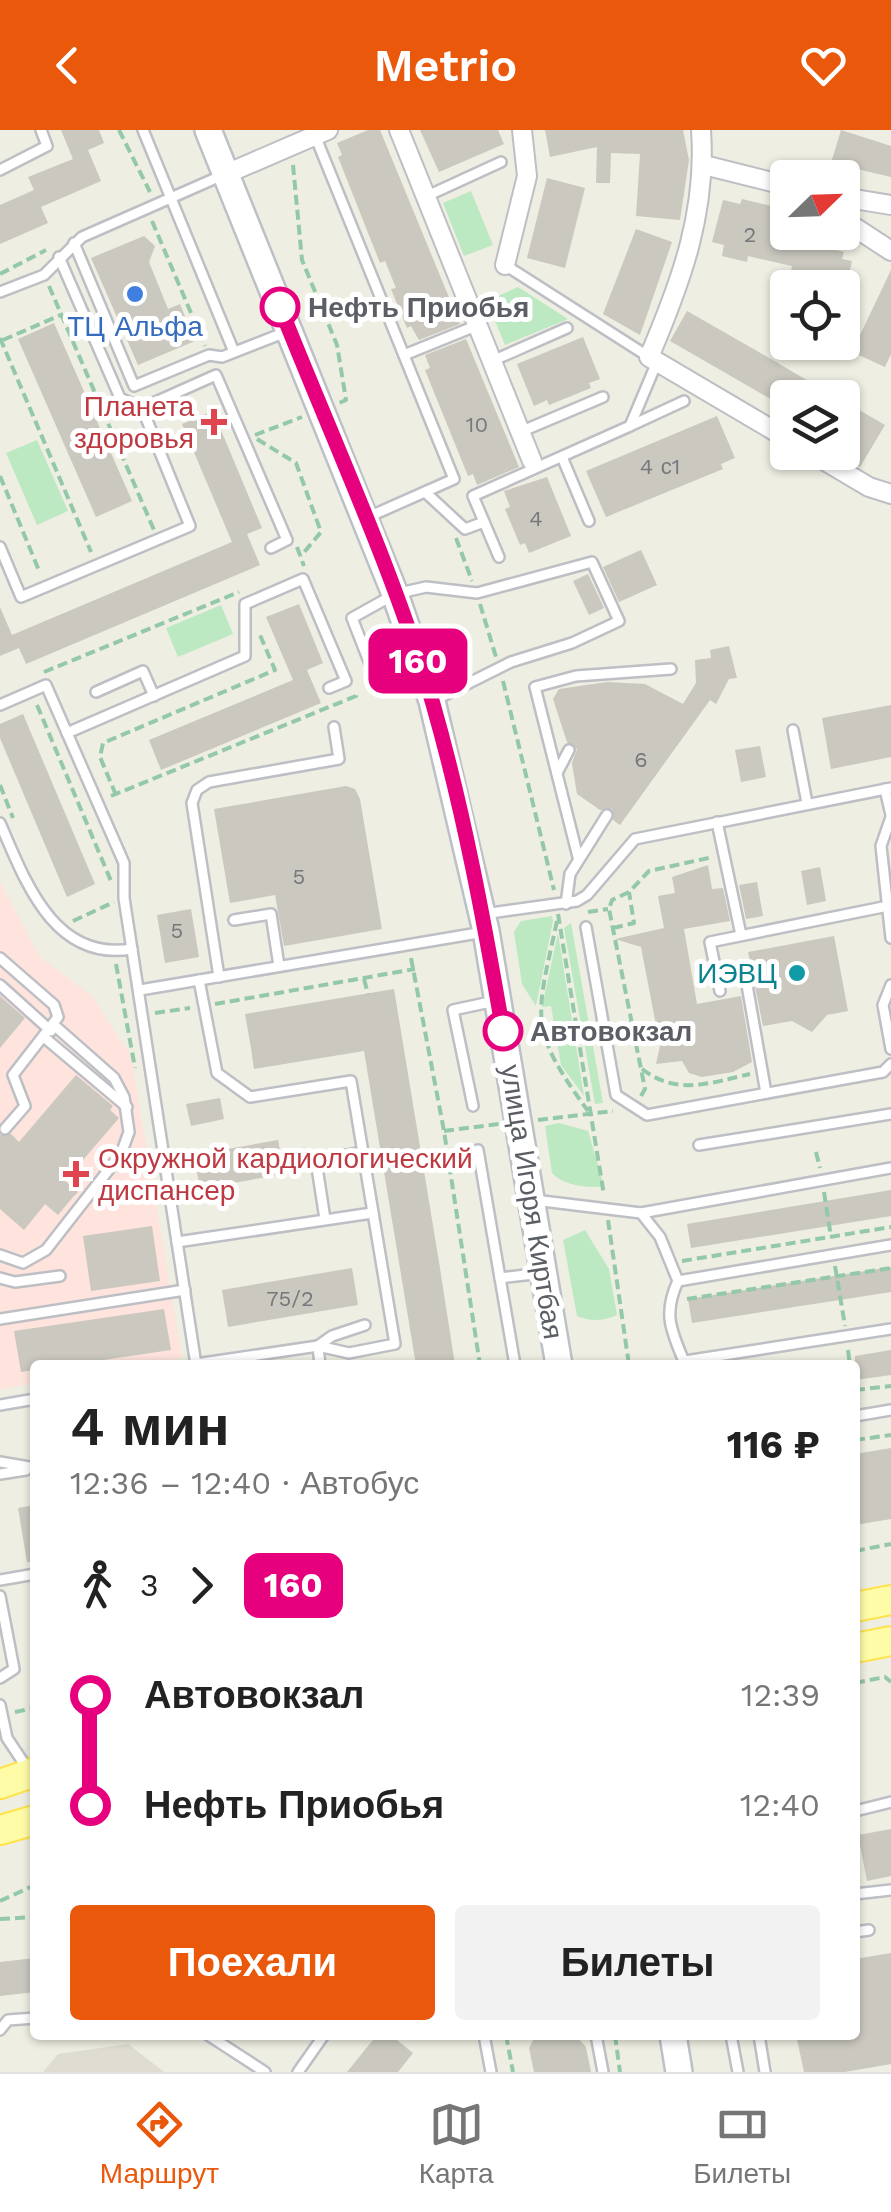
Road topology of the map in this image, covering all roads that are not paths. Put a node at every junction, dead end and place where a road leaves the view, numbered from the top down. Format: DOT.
graph roads {
  1 [pos="40,130"];
  2 [pos="143,130"];
  3 [pos="208,130"];
  4 [pos="399,130"];
  5 [pos="522,130"];
  6 [pos="702,130"];
  7 [pos="318,132"];
  8 [pos="501,162"];
  9 [pos="704,166"];
  10 [pos="0,170"];
  11 [pos="226,174"];
  12 [pos="770,182"];
  13 [pos="426,196"];
  14 [pos="173,199"];
  15 [pos="860,199"];
  16 [pos="891,205"];
  17 [pos="860,231"];
  18 [pos="74,244"];
  19 [pos="891,251"];
  20 [pos="60,256"];
  21 [pos="505,265"];
  22 [pos="0,292"];
  23 [pos="478,325"];
  24 [pos="567,328"];
  25 [pos="289,331"];
  26 [pos="234,352"];
  27 [pos="404,355"];
  28 [pos="653,359"];
  29 [pos="492,362"];
  30 [pos="604,397"];
  31 [pos="684,401"];
  32 [pos="142,408"];
  33 [pos="630,426"];
  34 [pos="770,428"];
  35 [pos="520,432"];
  36 [pos="562,457"];
  37 [pos="532,462"];
  38 [pos="840,470"];
  39 [pos="425,492"];
  40 [pos="891,494"];
  41 [pos="364,518"];
  42 [pos="590,521"];
  43 [pos="484,522"];
  44 [pos="0,547"];
  45 [pos="270,548"];
  46 [pos="498,557"];
  47 [pos="395,594"];
  48 [pos="671,669"];
  49 [pos="380,687"];
  50 [pos="330,688"];
  51 [pos="96,692"];
  52 [pos="154,696"];
  53 [pos="432,701"];
  54 [pos="0,705"];
  55 [pos="334,727"];
  56 [pos="793,730"];
  57 [pos="67,734"];
  58 [pos="569,750"];
  59 [pos="557,773"];
  60 [pos="888,788"];
  61 [pos="807,803"];
  62 [pos="607,816"];
  63 [pos="891,816"];
  64 [pos="717,822"];
  65 [pos="0,823"];
  66 [pos="578,858"];
  67 [pos="562,904"];
  68 [pos="888,906"];
  69 [pos="234,920"];
  70 [pos="484,923"];
  71 [pos="586,926"];
  72 [pos="741,935"];
  73 [pos="891,938"];
  74 [pos="132,949"];
  75 [pos="0,958"];
  76 [pos="279,966"];
  77 [pos="219,977"];
  78 [pos="200,980"];
  79 [pos="891,984"];
  80 [pos="747,985"];
  81 [pos="0,986"];
  82 [pos="140,990"];
  83 [pos="720,991"];
  84 [pos="498,1000"];
  85 [pos="50,1032"];
  86 [pos="891,1049"];
  87 [pos="891,1064"];
  88 [pos="766,1094"];
  89 [pos="473,1106"];
  90 [pos="127,1108"];
  91 [pos="891,1114"];
  92 [pos="5,1129"];
  93 [pos="698,1145"];
  94 [pos="478,1150"];
  95 [pos="363,1152"];
  96 [pos="891,1168"];
  97 [pos="533,1200"];
  98 [pos="372,1213"];
  99 [pos="641,1213"];
  100 [pos="325,1220"];
  101 [pos="177,1242"];
  102 [pos="891,1245"];
  103 [pos="0,1255"];
  104 [pos="544,1272"];
  105 [pos="60,1276"];
  106 [pos="0,1278"];
  107 [pos="500,1278"];
  108 [pos="678,1281"];
  109 [pos="185,1290"];
  110 [pos="0,1319"];
  111 [pos="365,1326"];
  112 [pos="891,1329"];
  113 [pos="318,1346"];
  114 [pos="195,1360"];
  115 [pos="228,1360"];
  116 [pos="319,1360"];
  117 [pos="514,1360"];
  118 [pos="557,1360"];
  119 [pos="684,1360"];
  120 [pos="703,1360"];
  121 [pos="30,1399"];
  122 [pos="0,1405"];
  123 [pos="891,1410"];
  124 [pos="860,1415"];
  125 [pos="0,1462"];
  126 [pos="30,1469"];
  127 [pos="30,1469"];
  128 [pos="0,1474"];
  129 [pos="30,1575"];
  130 [pos="0,1580"];
  131 [pos="0,1596"];
  132 [pos="891,1600"];
  133 [pos="860,1606"];
  134 [pos="891,1640"];
  135 [pos="860,1647"];
  136 [pos="0,1678"];
  137 [pos="1,1709"];
  138 [pos="4,1739"];
  139 [pos="30,1770"];
  140 [pos="30,1773"];
  141 [pos="0,1784"];
  142 [pos="891,1802"];
  143 [pos="860,1810"];
  144 [pos="30,1821"];
  145 [pos="0,1830"];
  146 [pos="891,1890"];
  147 [pos="860,1893"];
  148 [pos="870,1930"];
  149 [pos="860,1931"];
  150 [pos="30,2018"];
  151 [pos="0,2030"];
  152 [pos="216,2040"];
  153 [pos="320,2040"];
  154 [pos="485,2040"];
  155 [pos="597,2040"];
  156 [pos="674,2040"];
  157 [pos="733,2040"];
  158 [pos="760,2040"];
  159 [pos="265,2072"];
  160 [pos="298,2072"];
  161 [pos="491,2072"];
  162 [pos="603,2072"];
  163 [pos="679,2072"];
  164 [pos="738,2072"];
  165 [pos="765,2072"];
  1 -- 10 [label="lane"];
  2 -- 14 [label="lane"];
  3 -- 11 [label="main road, улица Игоря Киртбая"];
  4 -- 13 [label="street"];
  5 -- 21 [label="street"];
  6 -- 9 [label="street"];
  7 -- 11 [label="street"];
  7 -- 27 [label="lane"];
  8 -- 13 [label="lane"];
  9 -- 12 [label="street"];
  9 -- 28 [label="street"];
  11 -- 14 [label="lane"];
  11 -- 25 [label="main road, улица Игоря Киртбая"];
  13 -- 23 [label="street"];
  14 -- 18 [label="lane"];
  14 -- 26 [label="lane"];
  15 -- 16 [label="street"];
  17 -- 19 [label="street"];
  18 -- 20 [label="lane"];
  18 -- 26 [label="lane"];
  20 -- 22 [label="lane"];
  20 -- 32 [label="lane"];
  21 -- 28 [label="lane"];
  23 -- 27 [label="lane"];
  23 -- 29 [label="street"];
  24 -- 29 [label="lane"];
  25 -- 26 [label="lane"];
  25 -- 41 [label="main road, улица Игоря Киртбая"];
  27 -- 39 [label="lane"];
  28 -- 33 [label="lane"];
  28 -- 34 [label="street"];
  29 -- 35 [label="street"];
  30 -- 35 [label="lane"];
  31 -- 33 [label="lane"];
  32 -- 44 [label="lane"];
  32 -- 45 [label="lane"];
  33 -- 36 [label="lane"];
  35 -- 37 [label="street"];
  36 -- 42 [label="lane"];
  36 -- 43 [label="lane"];
  38 -- 40 [label="street"];
  39 -- 41 [label="lane"];
  39 -- 43 [label="lane"];
  41 -- 47 [label="main road, улица Игоря Киртбая"];
  43 -- 46 [label="lane"];
  47 -- 49 [label="lane"];
  47 -- 53 [label="main road, улица Игоря Киртбая"];
  47 -- 53 [label="lane"];
  48 -- 59 [label="lane"];
  50 -- 52 [label="lane"];
  51 -- 52 [label="lane"];
  52 -- 57 [label="lane"];
  53 -- 70 [label="main road, улица Игоря Киртбая"];
  54 -- 57 [label="lane"];
  55 -- 77 [label="lane"];
  56 -- 61 [label="lane"];
  57 -- 74 [label="lane"];
  58 -- 59 [label="lane"];
  59 -- 66 [label="lane"];
  60 -- 61 [label="lane"];
  60 -- 63 [label="lane"];
  61 -- 64 [label="lane"];
  62 -- 66 [label="lane"];
  63 -- 68 [label="lane"];
  64 -- 67 [label="lane"];
  64 -- 72 [label="lane"];
  65 -- 74 [label="lane"];
  66 -- 67 [label="lane"];
  67 -- 70 [label="lane"];
  68 -- 72 [label="lane"];
  68 -- 73 [label="lane"];
  69 -- 76 [label="lane"];
  70 -- 76 [label="lane"];
  70 -- 84 [label="main road, улица Игоря Киртбая"];
  71 -- 88 [label="lane"];
  72 -- 83 [label="lane"];
  74 -- 82 [label="lane"];
  75 -- 85 [label="lane"];
  76 -- 77 [label="lane"];
  77 -- 78 [label="lane"];
  78 -- 82 [label="lane"];
  78 -- 95 [label="lane"];
  79 -- 86 [label="lane"];
  80 -- 88 [label="lane"];
  81 -- 85 [label="lane"];
  82 -- 101 [label="lane"];
  84 -- 89 [label="lane"];
  84 -- 97 [label="main road, улица Игоря Киртбая"];
  85 -- 90 [label="lane"];
  85 -- 90 [label="lane"];
  85 -- 92 [label="lane"];
  87 -- 88 [label="lane"];
  90 -- 103 [label="lane"];
  91 -- 93 [label="lane"];
  94 -- 107 [label="lane"];
  95 -- 98 [label="lane"];
  95 -- 100 [label="lane"];
  96 -- 99 [label="lane"];
  97 -- 99 [label="lane"];
  97 -- 104 [label="main road, улица Игоря Киртбая"];
  98 -- 100 [label="lane"];
  98 -- 113 [label="lane"];
  99 -- 108 [label="lane"];
  100 -- 101 [label="lane"];
  101 -- 109 [label="lane"];
  102 -- 108 [label="lane"];
  104 -- 107 [label="lane"];
  104 -- 118 [label="main road, улица Игоря Киртбая"];
  105 -- 106 [label="lane"];
  107 -- 117 [label="lane"];
  108 -- 119 [label="lane"];
  109 -- 110 [label="lane"];
  109 -- 114 [label="lane"];
  111 -- 113 [label="lane"];
  112 -- 120 [label="lane"];
  113 -- 115 [label="lane"];
  113 -- 116 [label="lane"];
  121 -- 122 [label="lane"];
  123 -- 124 [label="lane"];
  125 -- 126 [label="lane"];
  127 -- 128 [label="lane"];
  129 -- 130 [label="lane"];
  131 -- 136 [label="lane"];
  132 -- 133 [label="main road"];
  134 -- 135 [label="main road"];
  137 -- 138 [label="lane"];
  138 -- 139 [label="lane"];
  140 -- 141 [label="main road"];
  142 -- 143 [label="lane"];
  144 -- 145 [label="main road"];
  146 -- 147 [label="lane"];
  148 -- 149 [label="lane"];
  150 -- 151 [label="lane"];
  152 -- 159 [label="lane"];
  153 -- 160 [label="lane"];
  154 -- 161 [label="lane"];
  155 -- 162 [label="lane"];
  156 -- 163 [label="main road"];
  157 -- 164 [label="lane"];
  158 -- 165 [label="lane"];
}
